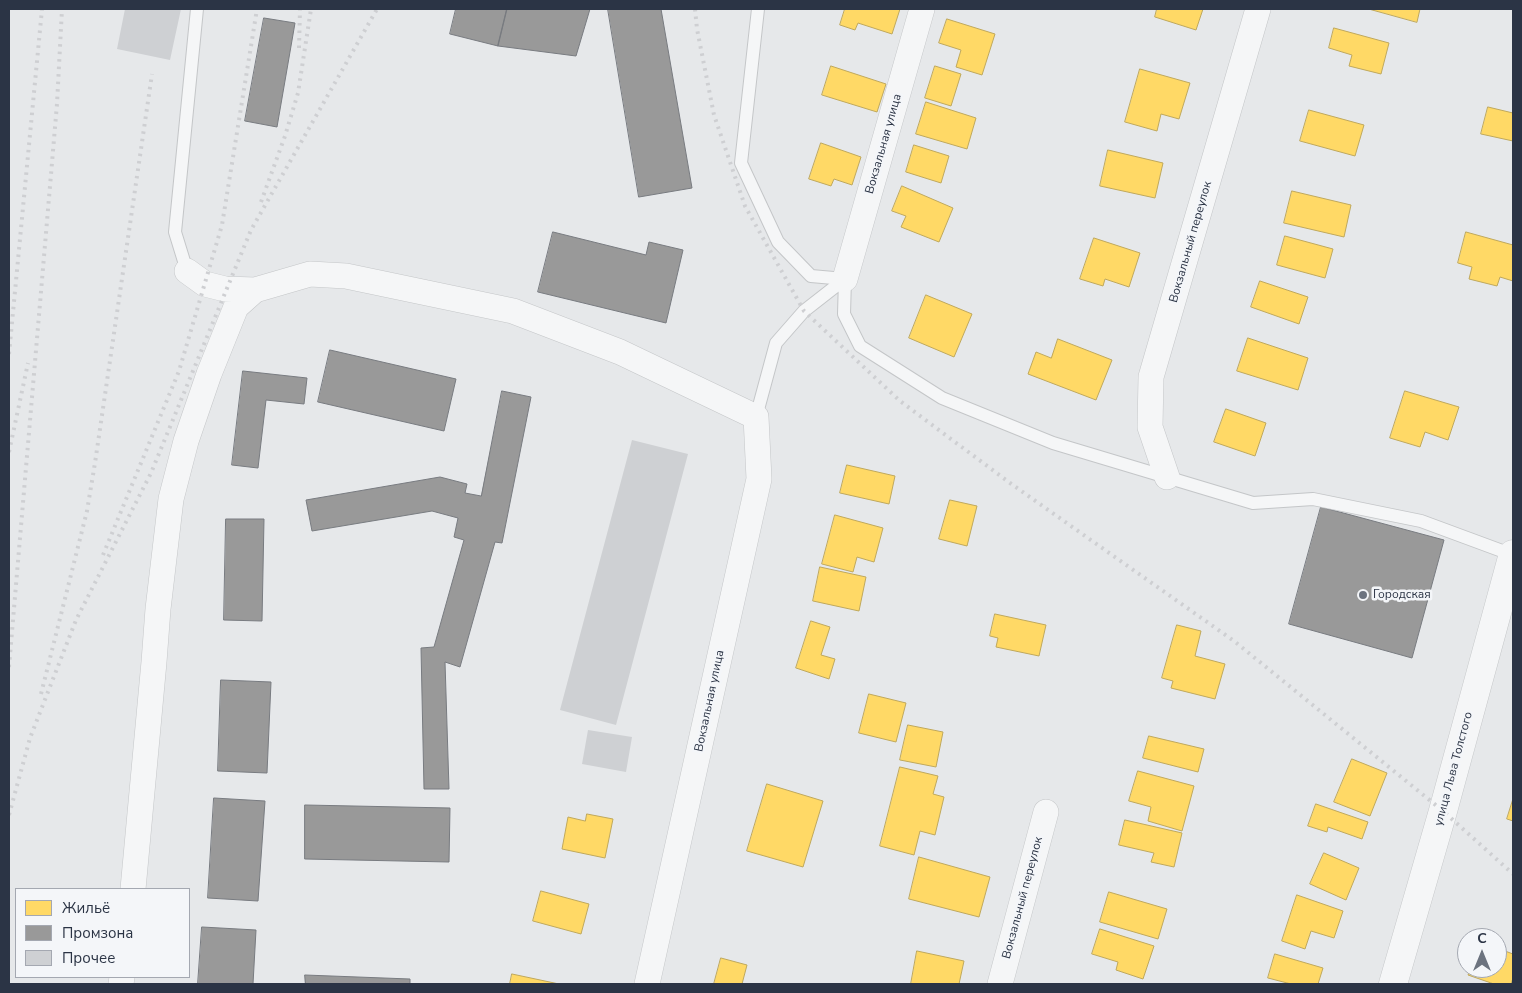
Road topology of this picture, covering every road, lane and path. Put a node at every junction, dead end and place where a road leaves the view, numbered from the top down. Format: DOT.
graph roads {
  1 [pos="197,9"];
  2 [pos="758,9"];
  3 [pos="922,9"];
  4 [pos="1258,9"];
  5 [pos="187,271"];
  6 [pos="845,279"];
  7 [pos="255,290"];
  8 [pos="756,417"];
  9 [pos="1166,477"];
  10 [pos="1513,555"];
  11 [pos="1508,589"];
  12 [pos="1046,812"];
  13 [pos="133,888"];
  14 [pos="647,984"];
  15 [pos="1000,984"];
  16 [pos="1393,984"];
  1 -- 5 [label="lane"];
  2 -- 6 [label="lane"];
  3 -- 6 [label="street, Вокзальная улица"];
  4 -- 9 [label="street, Вокзальный переулок"];
  5 -- 7 [label="street"];
  6 -- 8 [label="lane"];
  6 -- 9 [label="lane"];
  7 -- 8 [label="street"];
  7 -- 13 [label="street"];
  8 -- 14 [label="street, Вокзальная улица"];
  9 -- 10 [label="lane"];
  10 -- 11 [label="street, улица Льва Толстого"];
  11 -- 16 [label="street, улица Льва Толстого"];
  12 -- 15 [label="street, Вокзальный переулок"];
}
